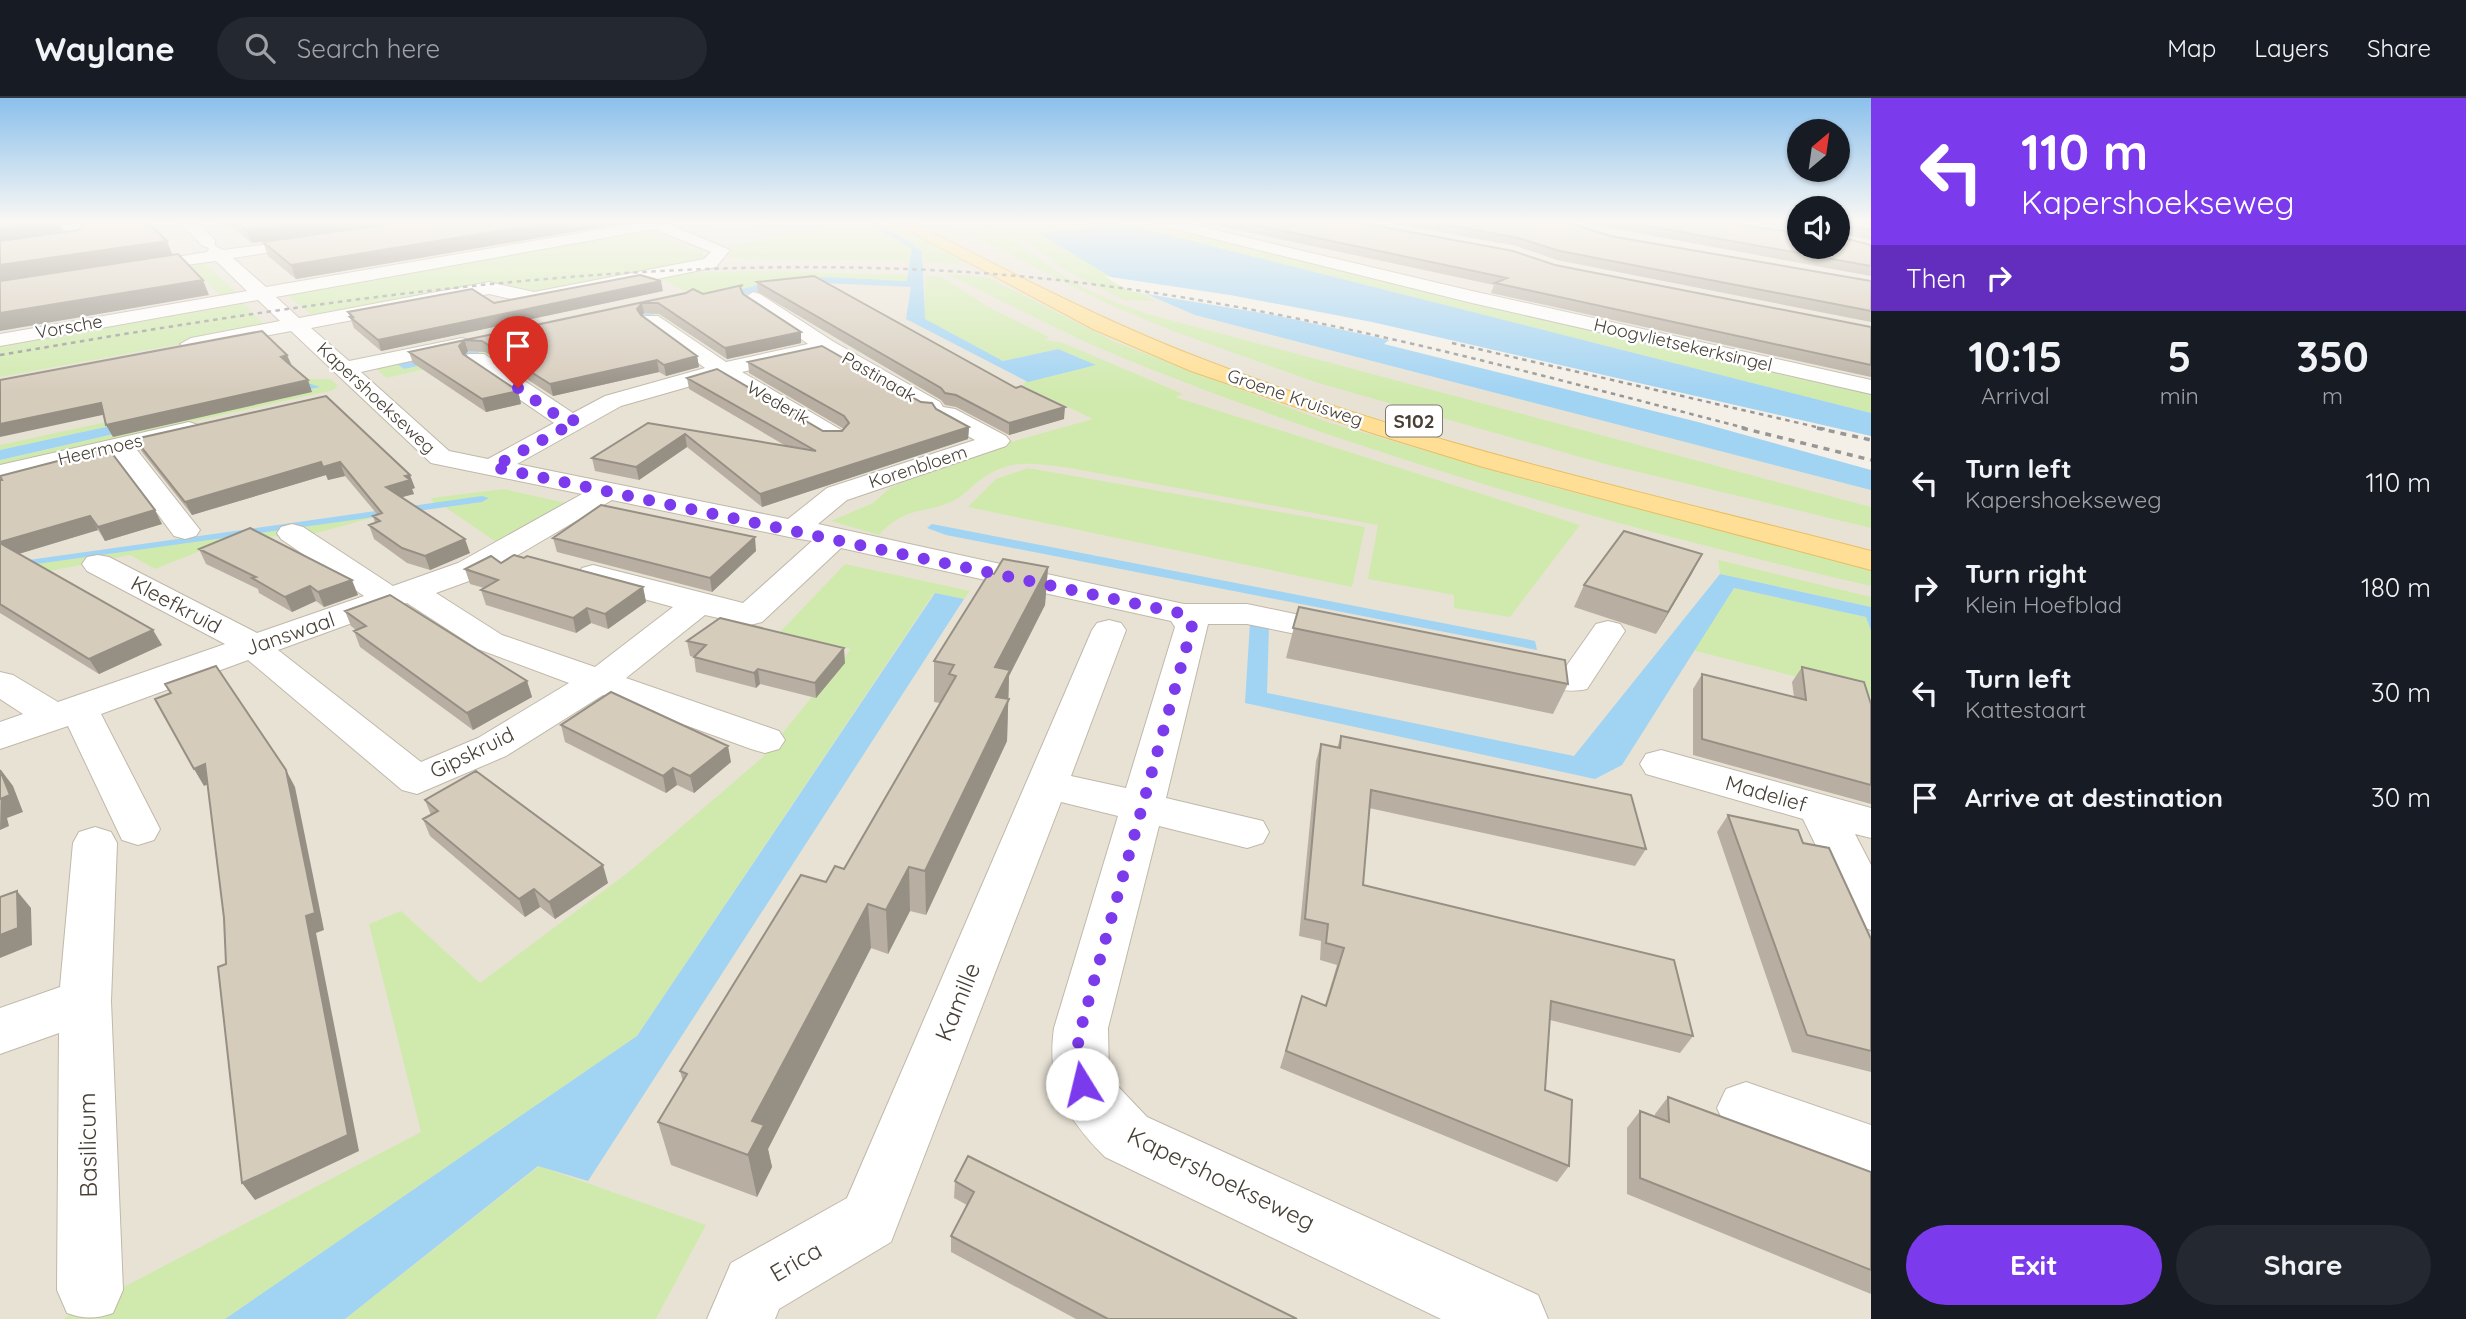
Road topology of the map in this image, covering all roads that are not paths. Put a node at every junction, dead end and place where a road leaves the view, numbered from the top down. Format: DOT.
graph roads {
  1 [pos="247,280"];
  2 [pos="340,280"];
  3 [pos="625,280"];
  4 [pos="1013,280"];
  5 [pos="1046,280"];
  6 [pos="1402,280"];
  7 [pos="262,294"];
  8 [pos="753,298"];
  9 [pos="649,309"];
  10 [pos="56,313"];
  11 [pos="296,324"];
  12 [pos="73,327"];
  13 [pos="0,340"];
  14 [pos="826,347"];
  15 [pos="166,349"];
  16 [pos="722,370"];
  17 [pos="349,385"];
  18 [pos="1871,387"];
  19 [pos="938,411"];
  20 [pos="577,421"];
  21 [pos="208,425"];
  22 [pos="834,436"];
  23 [pos="120,445"];
  24 [pos="493,467"];
  25 [pos="0,473"];
  26 [pos="608,491"];
  27 [pos="794,529"];
  28 [pos="185,530"];
  29 [pos="292,533"];
  30 [pos="835,537"];
  31 [pos="1871,537"];
  32 [pos="504,550"];
  33 [pos="1871,561"];
  34 [pos="98,564"];
  35 [pos="400,595"];
  36 [pos="699,604"];
  37 [pos="1184,614"];
  38 [pos="1109,630"];
  39 [pos="1608,631"];
  40 [pos="1384,642"];
  41 [pos="255,646"];
  42 [pos="1479,661"];
  43 [pos="599,681"];
  44 [pos="0,683"];
  45 [pos="66,713"];
  46 [pos="0,736"];
  47 [pos="765,740"];
  48 [pos="1661,764"];
  49 [pos="1046,784"];
  50 [pos="1140,808"];
  51 [pos="1820,809"];
  52 [pos="1871,823"];
  53 [pos="1247,832"];
  54 [pos="1871,911"];
  55 [pos="85,1001"];
  56 [pos="0,1031"];
  57 [pos="1746,1108"];
  58 [pos="1871,1154"];
  59 [pos="869,1220"];
  60 [pos="90,1290"];
  61 [pos="1451,1305"];
  62 [pos="741,1319"];
  63 [pos="1514,1319"];
  1 -- 7 [label="street, Kapershoekseweg"];
  2 -- 7 [label="street, Vorsche"];
  3 -- 11 [label="street"];
  4 -- 33 [label="main road, Groene Kruisweg / S102"];
  5 -- 31 [label="main road, Groene Kruisweg / S102"];
  6 -- 18 [label="street, Hoogvlietsekerksingel"];
  7 -- 11 [label="street, Kapershoekseweg"];
  7 -- 12 [label="street, Vorsche"];
  8 -- 14 [label="street, Pastinaak"];
  9 -- 16 [label="street, Wederik"];
  10 -- 12 [label="street"];
  11 -- 15 [label="street"];
  11 -- 17 [label="street, Kapershoekseweg"];
  12 -- 13 [label="street, Vorsche"];
  14 -- 16 [label="street"];
  14 -- 19 [label="street, Pastinaak"];
  16 -- 20 [label="street"];
  16 -- 22 [label="street, Wederik"];
  17 -- 20 [label="street"];
  17 -- 24 [label="street, Kapershoekseweg"];
  19 -- 27 [label="street, Korenbloem"];
  20 -- 24 [label="street"];
  21 -- 23 [label="street, Heermoes"];
  23 -- 25 [label="street, Heermoes"];
  23 -- 28 [label="street"];
  24 -- 26 [label="street, Kapershoekseweg"];
  26 -- 27 [label="street, Kapershoekseweg"];
  26 -- 32 [label="street, Janswaal"];
  27 -- 30 [label="street, Kapershoekseweg"];
  29 -- 35 [label="street"];
  30 -- 36 [label="street"];
  30 -- 37 [label="street, Kapershoekseweg"];
  32 -- 35 [label="street, Janswaal"];
  32 -- 36 [label="street"];
  34 -- 41 [label="street, Kleefkruid"];
  35 -- 41 [label="street, Janswaal"];
  35 -- 43 [label="street"];
  36 -- 43 [label="street, Gipskruid"];
  37 -- 40 [label="street, Kapershoekseweg"];
  37 -- 50 [label="street, Kapershoekseweg"];
  38 -- 49 [label="street, Kamille"];
  39 -- 42 [label="street"];
  41 -- 43 [label="street, Gipskruid"];
  41 -- 45 [label="street, Janswaal"];
  43 -- 47 [label="street"];
  44 -- 45 [label="street"];
  45 -- 46 [label="street, Janswaal"];
  45 -- 55 [label="street, Basilicum"];
  48 -- 51 [label="street, Madelief"];
  49 -- 50 [label="street"];
  49 -- 59 [label="street, Kamille"];
  50 -- 53 [label="street"];
  50 -- 61 [label="street, Kapershoekseweg"];
  51 -- 52 [label="street, Madelief"];
  51 -- 54 [label="street"];
  55 -- 56 [label="street"];
  55 -- 60 [label="street, Basilicum"];
  57 -- 58 [label="street"];
  59 -- 62 [label="street, Erica"];
  61 -- 63 [label="street, Kapershoekseweg"];
}
